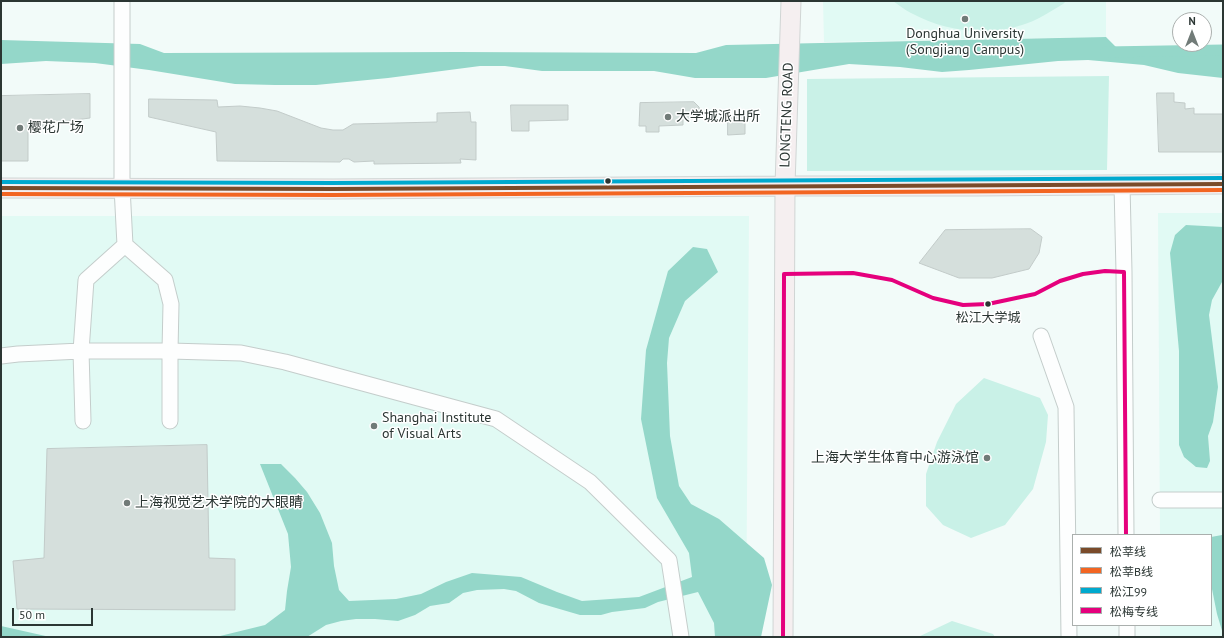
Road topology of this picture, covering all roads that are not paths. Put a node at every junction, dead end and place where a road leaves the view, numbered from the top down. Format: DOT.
graph roads {
  1 [pos="122,1"];
  2 [pos="791,1"];
  3 [pos="1122,184"];
  4 [pos="1223,184"];
  5 [pos="785,186"];
  6 [pos="122,187"];
  7 [pos="1,188"];
  8 [pos="125,245"];
  9 [pos="1042,336"];
  10 [pos="80,351"];
  11 [pos="170,351"];
  12 [pos="1,356"];
  13 [pos="83,421"];
  14 [pos="170,421"];
  15 [pos="1160,500"];
  16 [pos="1223,500"];
  17 [pos="1126,534"];
  18 [pos="1127,626"];
  19 [pos="681,637"];
  20 [pos="783,637"];
  21 [pos="1069,637"];
  22 [pos="1127,637"];
  1 -- 6 [label="street"];
  2 -- 5 [label="main road, LONGTENG ROAD"];
  3 -- 4 [label="main road"];
  3 -- 5 [label="main road"];
  3 -- 17 [label="street"];
  5 -- 6 [label="main road"];
  5 -- 20 [label="main road, LONGTENG ROAD"];
  6 -- 7 [label="main road"];
  6 -- 8 [label="street"];
  8 -- 10 [label="street"];
  8 -- 11 [label="street"];
  9 -- 21 [label="street"];
  10 -- 11 [label="street"];
  10 -- 12 [label="street"];
  10 -- 13 [label="street"];
  11 -- 14 [label="street"];
  11 -- 19 [label="street"];
  15 -- 16 [label="street"];
  18 -- 22 [label="street"];
}
